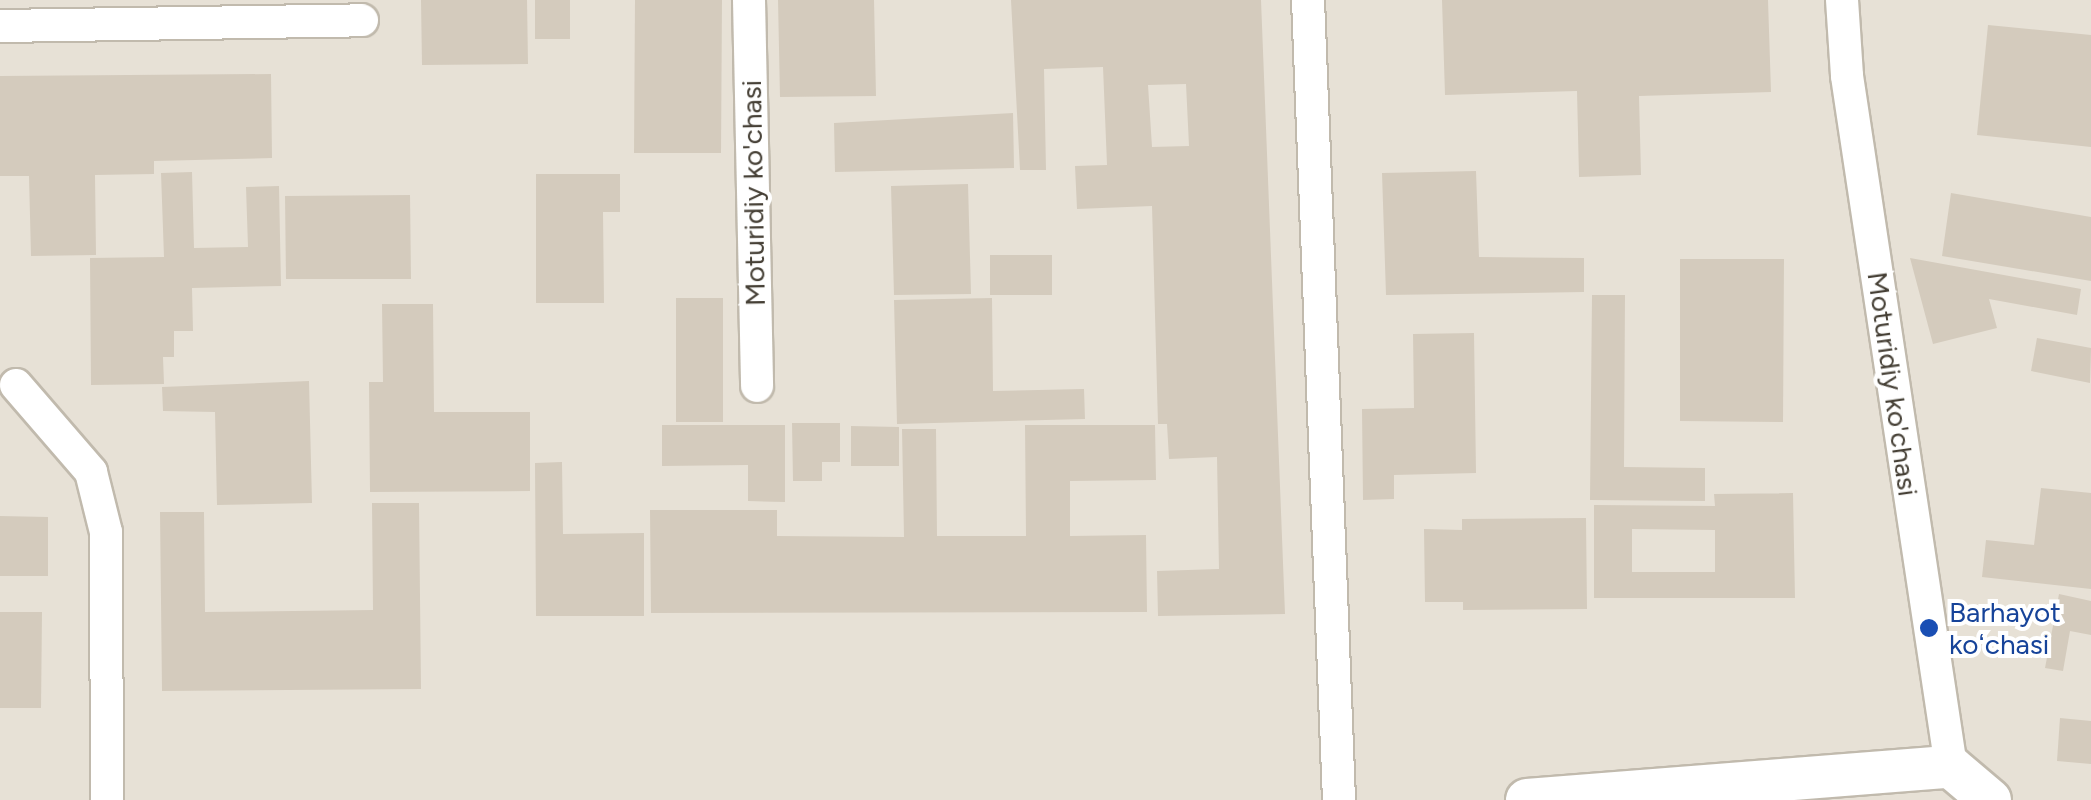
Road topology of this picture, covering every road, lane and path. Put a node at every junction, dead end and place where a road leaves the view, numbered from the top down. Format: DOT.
graph roads {
  1 [pos="749,0"];
  2 [pos="1308,0"];
  3 [pos="1842,0"];
  4 [pos="362,20"];
  5 [pos="0,26"];
  6 [pos="16,385"];
  7 [pos="756,386"];
  8 [pos="1950,766"];
  9 [pos="1640,795"];
  10 [pos="106,800"];
  11 [pos="1340,800"];
  12 [pos="1527,800"];
  13 [pos="1990,800"];
  1 -- 7 [label="street, Moturidiy ko'chasi"];
  2 -- 11 [label="street"];
  3 -- 8 [label="street, Moturidiy ko'chasi"];
  4 -- 5 [label="street"];
  6 -- 10 [label="street"];
  8 -- 9 [label="street"];
  8 -- 13 [label="street"];
  9 -- 12 [label="street"];
}
